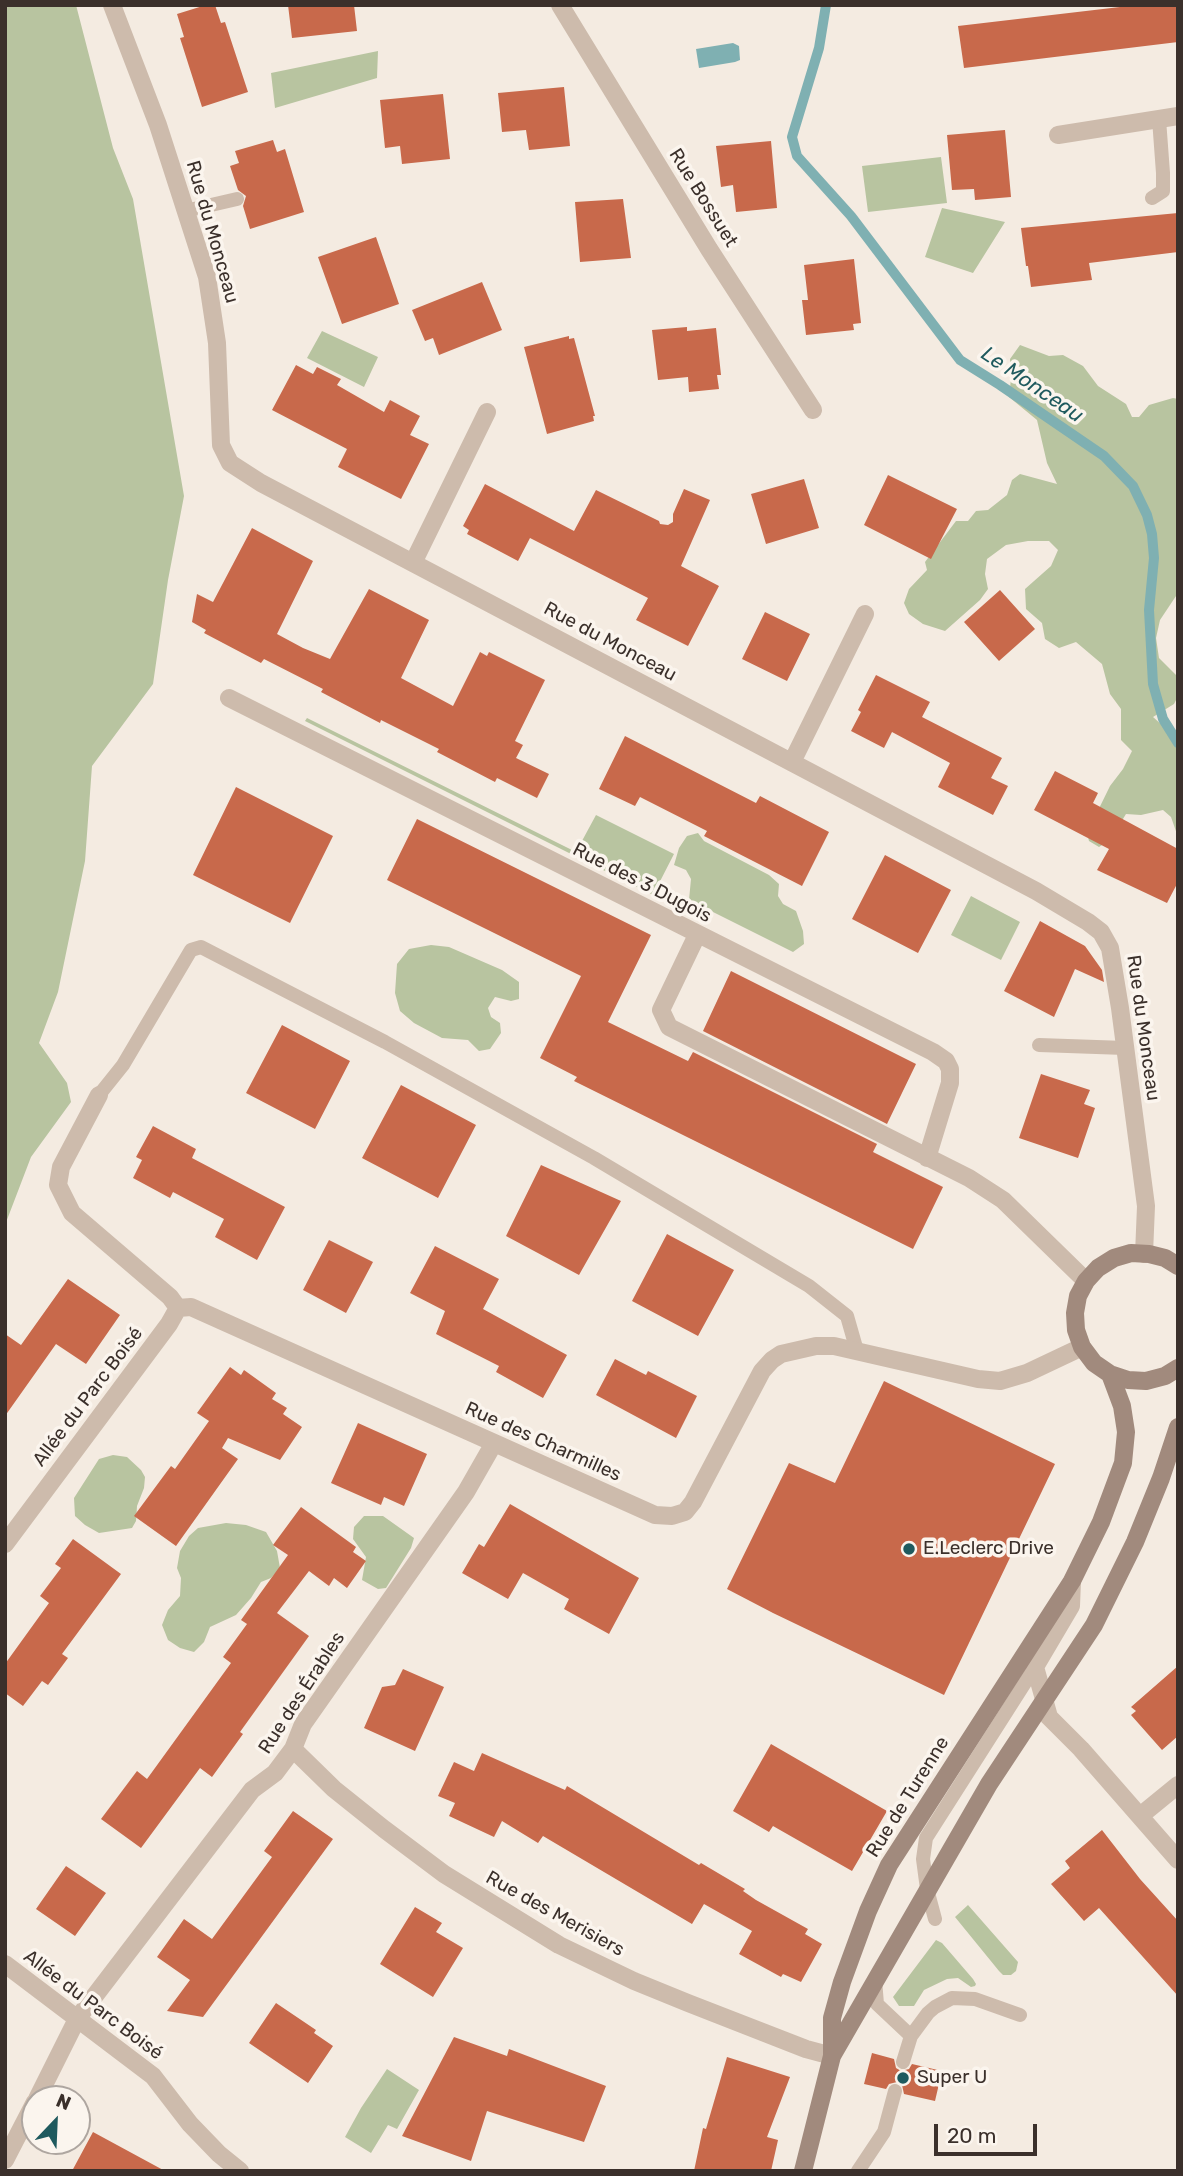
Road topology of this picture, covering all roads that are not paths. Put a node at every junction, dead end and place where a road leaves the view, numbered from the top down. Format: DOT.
graph roads {
  1 [pos="112,5"];
  2 [pos="560,5"];
  3 [pos="1178,116"];
  4 [pos="1159,119"];
  5 [pos="1058,135"];
  6 [pos="1152,198"];
  7 [pos="237,199"];
  8 [pos="185,211"];
  9 [pos="813,410"];
  10 [pos="487,412"];
  11 [pos="413,563"];
  12 [pos="864,614"];
  13 [pos="229,698"];
  14 [pos="792,762"];
  15 [pos="697,935"];
  16 [pos="1039,1045"];
  17 [pos="1125,1048"];
  18 [pos="99,1095"];
  19 [pos="927,1158"];
  20 [pos="1144,1254"];
  21 [pos="1174,1261"];
  22 [pos="1086,1281"];
  23 [pos="178,1308"];
  24 [pos="1082,1347"];
  25 [pos="857,1351"];
  26 [pos="1178,1368"];
  27 [pos="1110,1374"];
  28 [pos="1178,1427"];
  29 [pos="494,1443"];
  30 [pos="5,1544"];
  31 [pos="1072,1581"];
  32 [pos="1035,1667"];
  33 [pos="1045,1699"];
  34 [pos="293,1749"];
  35 [pos="1178,1784"];
  36 [pos="1140,1816"];
  37 [pos="1178,1860"];
  38 [pos="927,1889"];
  39 [pos="935,1919"];
  40 [pos="5,1965"];
  41 [pos="875,1980"];
  42 [pos="1020,2015"];
  43 [pos="77,2019"];
  44 [pos="911,2036"];
  45 [pos="832,2056"];
  46 [pos="903,2062"];
  47 [pos="44,2085"];
  48 [pos="895,2091"];
  49 [pos="21,2130"];
  50 [pos="5,2160"];
  51 [pos="240,2171"];
  52 [pos="803,2171"];
  53 [pos="858,2171"];
  1 -- 8 [label="street, Rue du Monceau"];
  2 -- 9 [label="street, Rue Bossuet"];
  3 -- 4 [label="street"];
  4 -- 5 [label="street"];
  4 -- 6 [label="lane"];
  7 -- 8 [label="lane"];
  8 -- 11 [label="street, Rue du Monceau"];
  10 -- 11 [label="street"];
  11 -- 14 [label="street, Rue du Monceau"];
  12 -- 14 [label="street"];
  13 -- 15 [label="street, Rue des 3 Dugois"];
  14 -- 17 [label="street, Rue du Monceau"];
  15 -- 19 [label="street, Rue des 3 Dugois"];
  15 -- 19 [label="street"];
  16 -- 17 [label="lane"];
  17 -- 20 [label="street, Rue du Monceau"];
  18 -- 23 [label="street"];
  18 -- 25 [label="lane"];
  19 -- 22 [label="street"];
  20 -- 21 [label="main road"];
  20 -- 22 [label="main road"];
  22 -- 24 [label="main road"];
  23 -- 29 [label="street, Rue des Charmilles"];
  23 -- 30 [label="street, Allée du Parc Boisé"];
  24 -- 25 [label="street, Rue des Charmilles"];
  24 -- 27 [label="main road"];
  25 -- 29 [label="street, Rue des Charmilles"];
  26 -- 27 [label="main road"];
  27 -- 31 [label="main road, Rue de Turenne"];
  28 -- 33 [label="main road, Rue de Turenne"];
  29 -- 34 [label="street, Rue des Érables"];
  31 -- 32 [label="street, Rue de Turenne"];
  31 -- 45 [label="main road, Rue de Turenne"];
  32 -- 33 [label="street"];
  32 -- 38 [label="lane"];
  33 -- 36 [label="street"];
  33 -- 38 [label="main road, Rue de Turenne"];
  34 -- 43 [label="street, Rue des Érables"];
  34 -- 45 [label="street, Rue des Merisiers"];
  35 -- 36 [label="street"];
  36 -- 37 [label="street"];
  38 -- 39 [label="lane"];
  38 -- 41 [label="main road, Rue de Turenne"];
  40 -- 43 [label="street, Allée du Parc Boisé"];
  41 -- 44 [label="lane"];
  41 -- 45 [label="main road, Rue de Turenne"];
  42 -- 44 [label="lane"];
  43 -- 47 [label="street, Rue des Érables"];
  43 -- 51 [label="street, Allée du Parc Boisé"];
  44 -- 46 [label="lane"];
  45 -- 52 [label="main road, Rue de Turenne"];
  48 -- 53 [label="lane"];
  49 -- 50 [label="street, Rue des Érables"];
}
